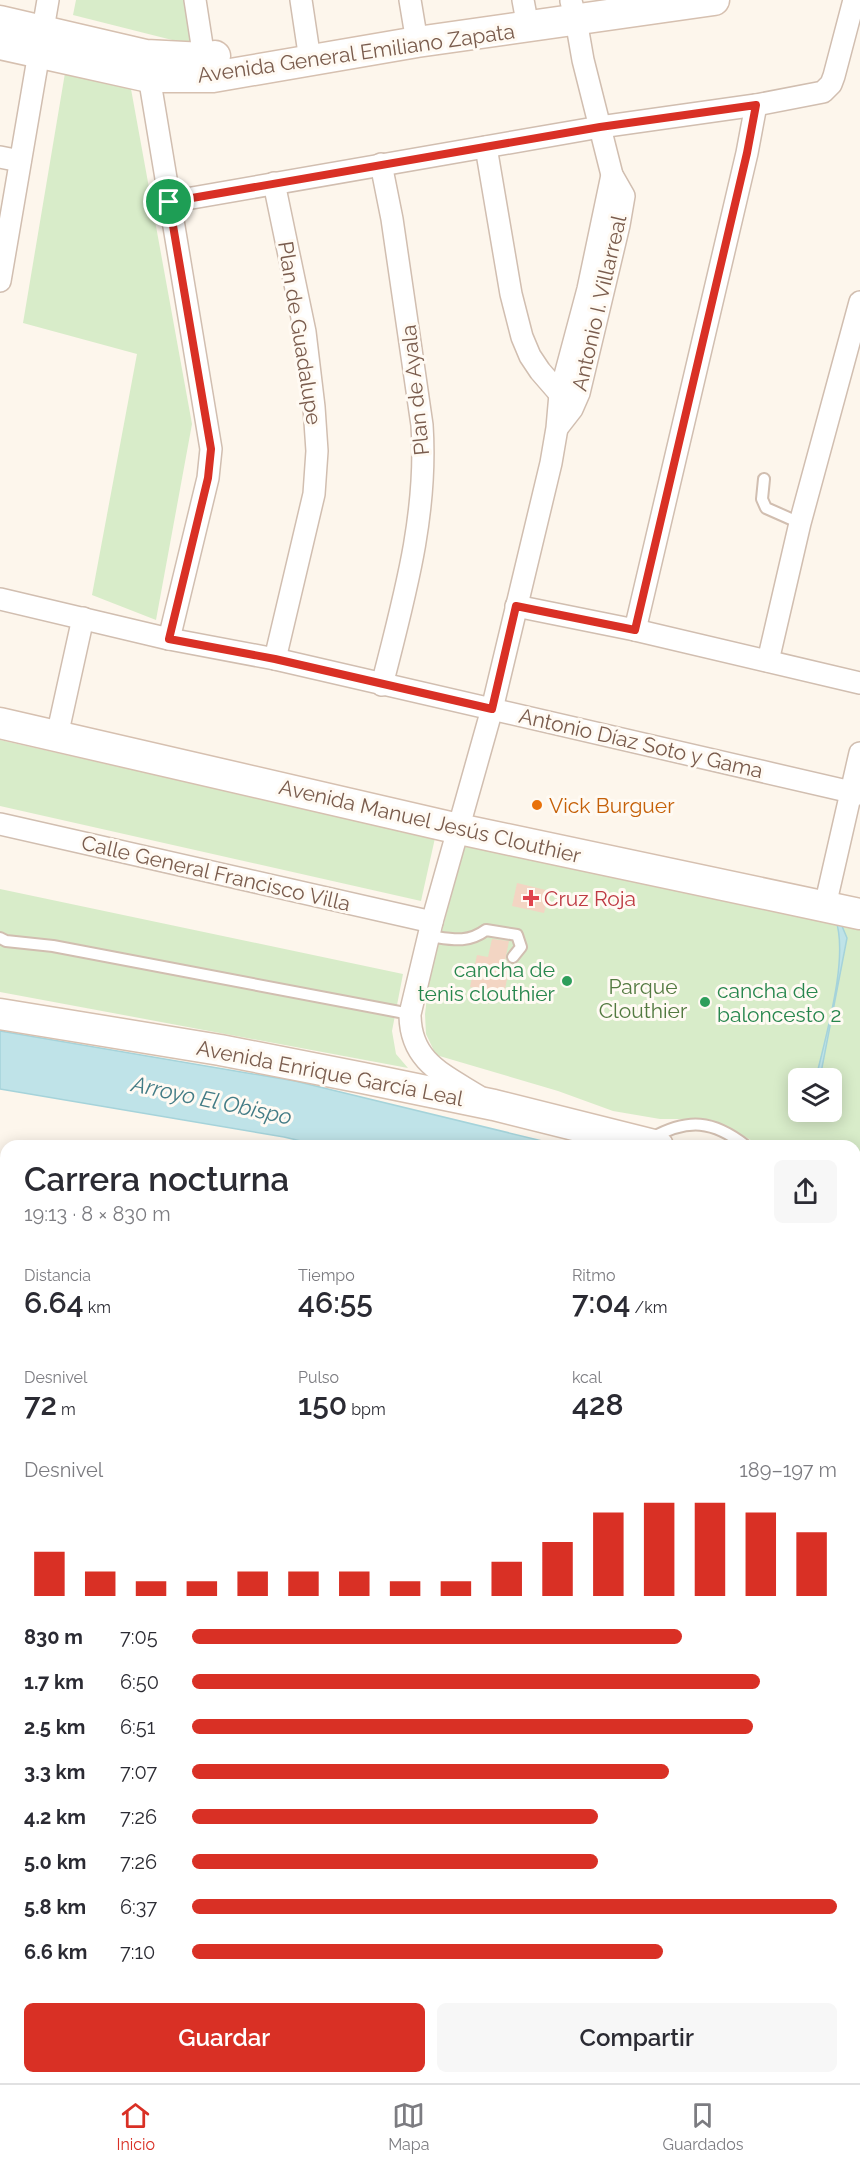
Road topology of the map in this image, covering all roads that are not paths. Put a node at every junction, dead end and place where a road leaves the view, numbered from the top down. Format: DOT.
graph roads {
  1 [pos="48,0"];
  2 [pos="195,0"];
  3 [pos="301,0"];
  4 [pos="714,0"];
  5 [pos="854,0"];
  6 [pos="574,7"];
  7 [pos="525,11"];
  8 [pos="0,21"];
  9 [pos="414,22"];
  10 [pos="41,41"];
  11 [pos="0,44"];
  12 [pos="309,50"];
  13 [pos="204,58"];
  14 [pos="148,66"];
  15 [pos="756,105"];
  16 [pos="600,127"];
  17 [pos="486,147"];
  18 [pos="10,159"];
  19 [pos="381,164"];
  20 [pos="274,183"];
  21 [pos="169,202"];
  22 [pos="0,281"];
  23 [pos="860,302"];
  24 [pos="566,401"];
  25 [pos="764,479"];
  26 [pos="800,523"];
  27 [pos="0,599"];
  28 [pos="516,606"];
  29 [pos="82,618"];
  30 [pos="635,630"];
  31 [pos="169,639"];
  32 [pos="275,659"];
  33 [pos="768,661"];
  34 [pos="860,683"];
  35 [pos="382,685"];
  36 [pos="492,709"];
  37 [pos="0,723"];
  38 [pos="57,736"];
  39 [pos="860,753"];
  40 [pos="856,793"];
  41 [pos="0,824"];
  42 [pos="459,829"];
  43 [pos="825,906"];
  44 [pos="860,914"];
  45 [pos="431,929"];
  46 [pos="0,938"];
  47 [pos="513,957"];
  48 [pos="0,1014"];
  49 [pos="410,1014"];
  50 [pos="494,1106"];
  51 [pos="634,1140"];
  52 [pos="656,1140"];
  53 [pos="737,1140"];
  1 -- 10 [label="street"];
  2 -- 13 [label="street"];
  3 -- 12 [label="street"];
  4 -- 6 [label="street, Avenida General Emiliano Zapata"];
  5 -- 15 [label="street"];
  6 -- 7 [label="street, Avenida General Emiliano Zapata"];
  6 -- 16 [label="street, Antonio I. Villarreal"];
  7 -- 9 [label="street, Avenida General Emiliano Zapata"];
  8 -- 10 [label="street, Avenida General Emiliano Zapata"];
  9 -- 12 [label="street, Avenida General Emiliano Zapata"];
  10 -- 11 [label="street, Avenida General Emiliano Zapata"];
  10 -- 14 [label="street, Avenida General Emiliano Zapata"];
  10 -- 18 [label="street"];
  12 -- 13 [label="street, Avenida General Emiliano Zapata"];
  12 -- 14 [label="street, Avenida General Emiliano Zapata"];
  13 -- 14 [label="street, Avenida General Emiliano Zapata"];
  14 -- 21 [label="street"];
  15 -- 16 [label="street"];
  15 -- 30 [label="street"];
  16 -- 17 [label="street"];
  16 -- 24 [label="street, Antonio I. Villarreal"];
  17 -- 19 [label="street"];
  17 -- 24 [label="street"];
  18 -- 22 [label="street"];
  19 -- 20 [label="street"];
  19 -- 35 [label="street, Plan de Ayala"];
  20 -- 21 [label="street"];
  20 -- 32 [label="street, Plan de Guadalupe"];
  21 -- 31 [label="street"];
  23 -- 26 [label="street"];
  24 -- 28 [label="street, Antonio I. Villarreal"];
  25 -- 26 [label="lane"];
  26 -- 33 [label="street"];
  27 -- 29 [label="street, Antonio Díaz Soto y Gama"];
  28 -- 30 [label="street"];
  28 -- 36 [label="street, Antonio I. Villarreal"];
  29 -- 31 [label="street, Antonio Díaz Soto y Gama"];
  29 -- 38 [label="street"];
  30 -- 33 [label="street"];
  31 -- 32 [label="street, Antonio Díaz Soto y Gama"];
  32 -- 35 [label="street, Antonio Díaz Soto y Gama"];
  33 -- 34 [label="street"];
  35 -- 36 [label="street, Antonio Díaz Soto y Gama"];
  36 -- 40 [label="street, Antonio Díaz Soto y Gama"];
  36 -- 42 [label="street, Antonio I. Villarreal"];
  37 -- 38 [label="street, Avenida Manuel Jesús Clouthier"];
  38 -- 42 [label="street, Avenida Manuel Jesús Clouthier"];
  39 -- 40 [label="street"];
  40 -- 43 [label="street"];
  41 -- 45 [label="street, Calle General Francisco Villa"];
  42 -- 43 [label="street, Avenida Manuel Jesús Clouthier"];
  42 -- 45 [label="street, Antonio I. Villarreal"];
  43 -- 44 [label="street, Avenida Manuel Jesús Clouthier"];
  45 -- 47 [label="lane"];
  45 -- 49 [label="street, Antonio I. Villarreal"];
  46 -- 49 [label="lane"];
  48 -- 50 [label="street, Avenida Enrique García Leal"];
  49 -- 50 [label="street, Antonio I. Villarreal"];
  50 -- 51 [label="street, Avenida Enrique García Leal"];
  52 -- 53 [label="lane"];
}
